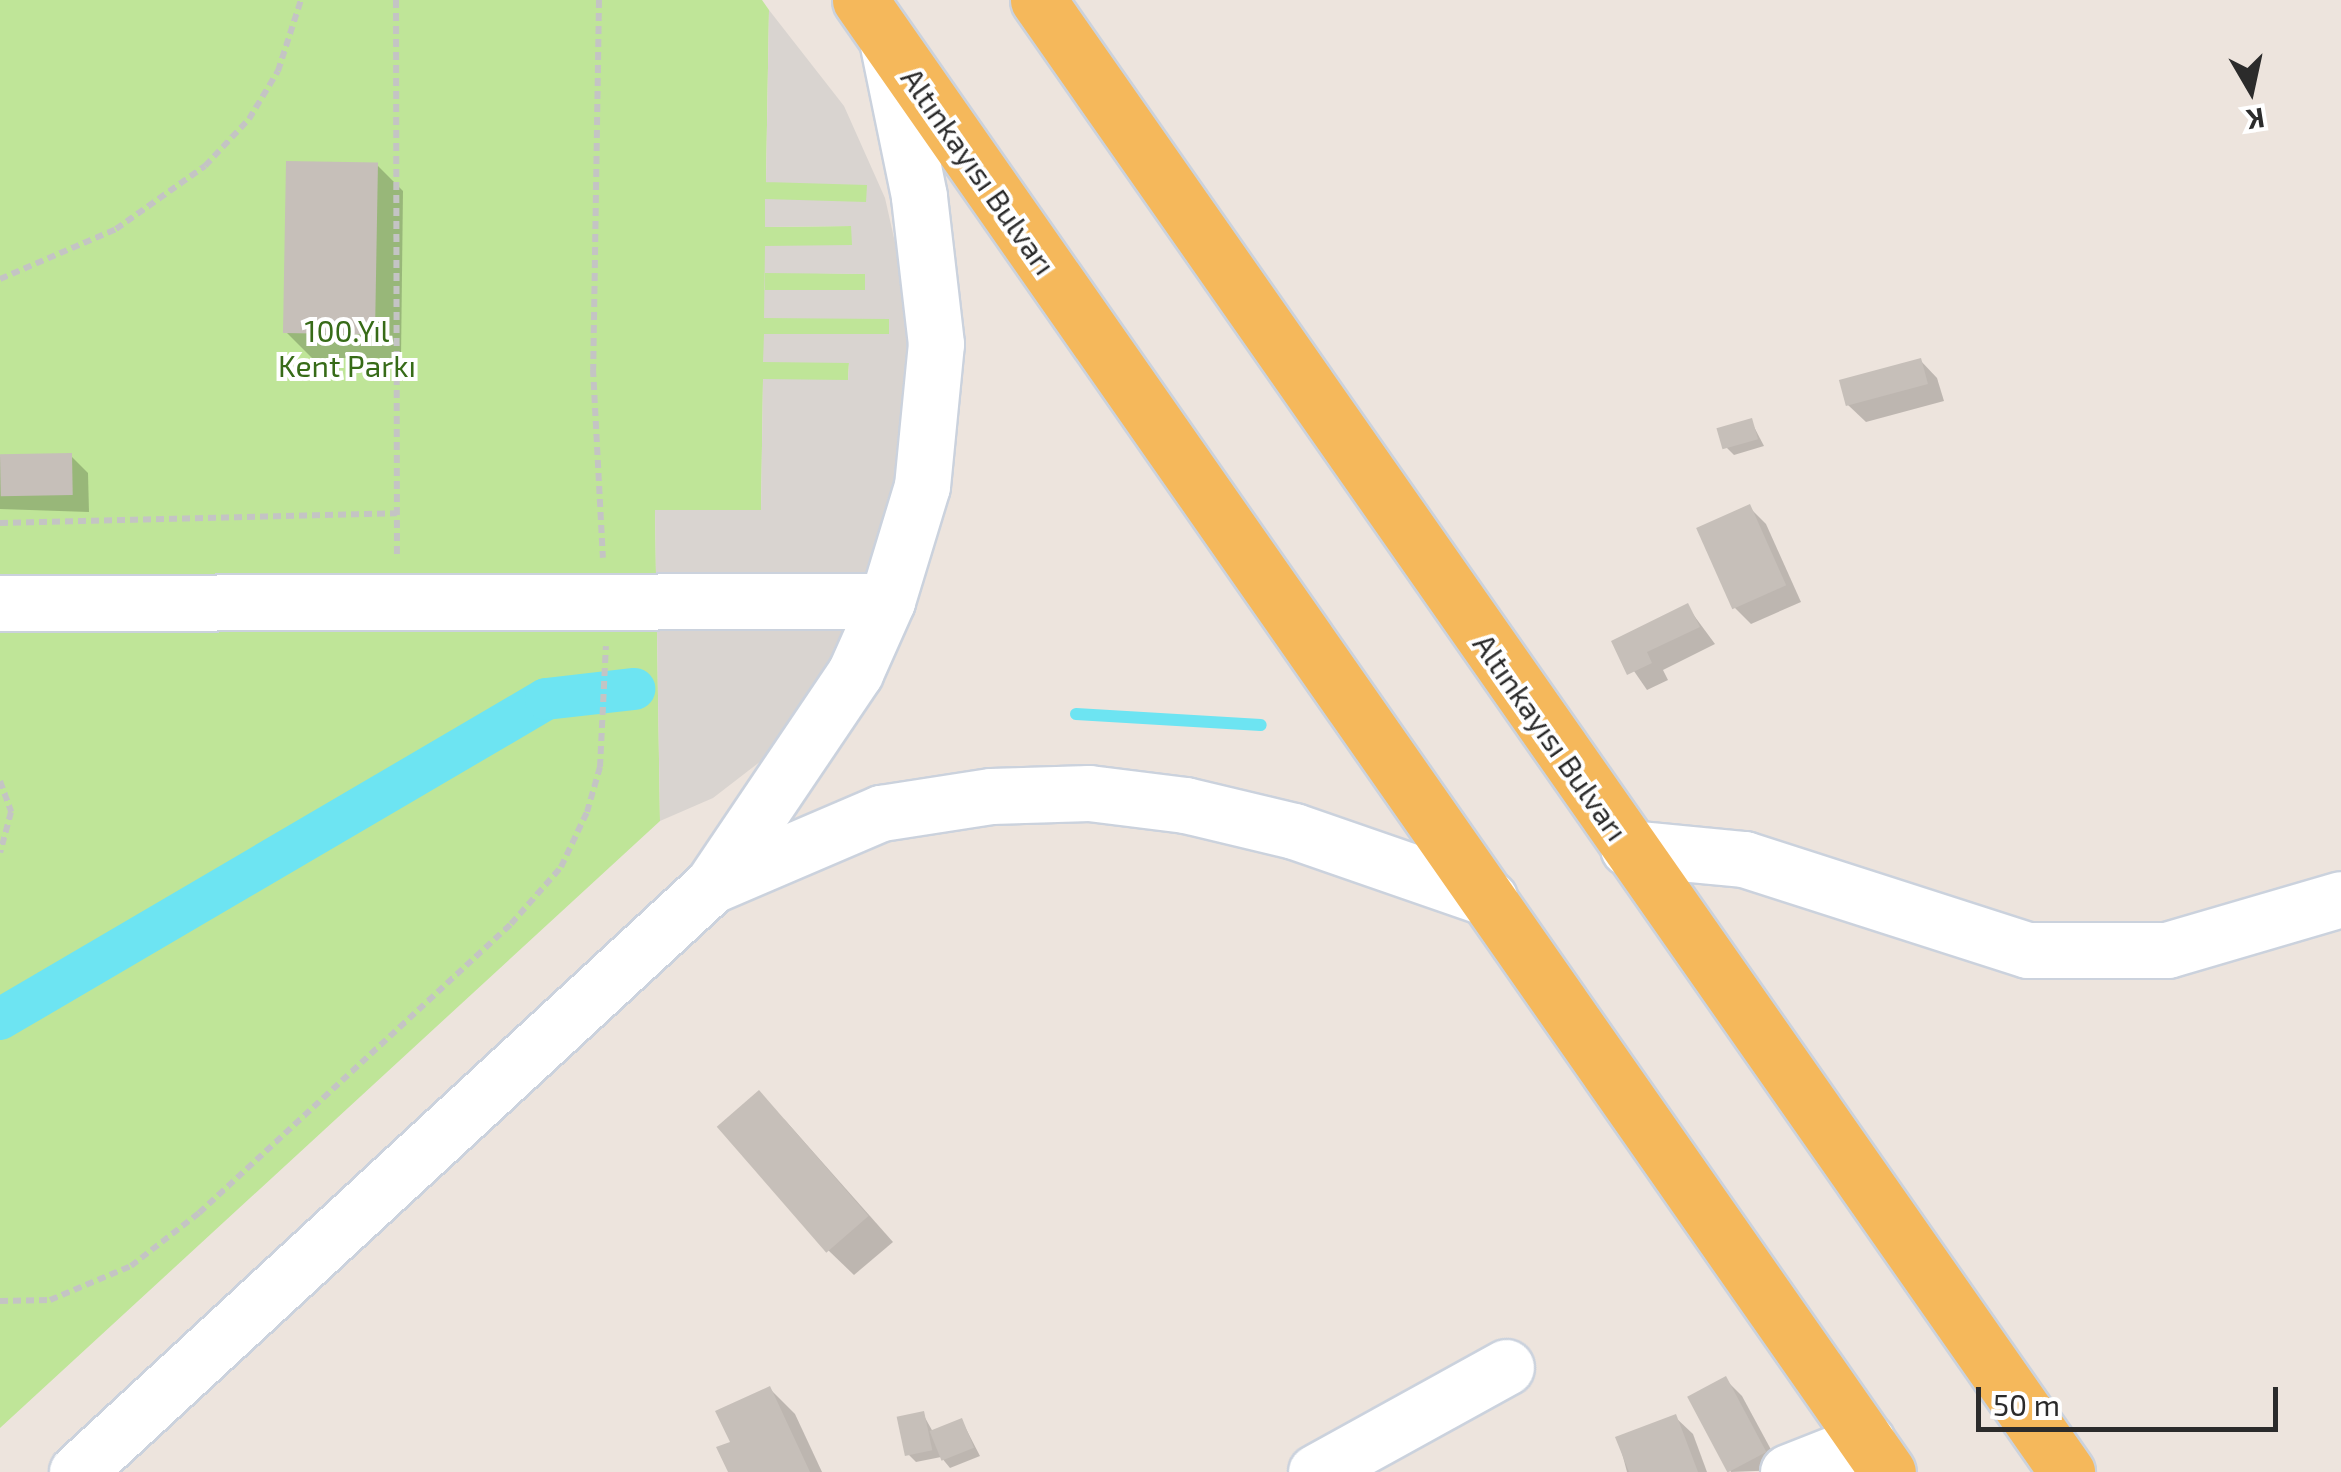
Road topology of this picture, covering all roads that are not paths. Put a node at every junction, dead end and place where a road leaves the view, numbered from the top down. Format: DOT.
graph roads {
  1 [pos="1038,0"];
  2 [pos="873,20"];
  3 [pos="888,601"];
  4 [pos="0,603"];
  5 [pos="1628,848"];
  6 [pos="712,885"];
  7 [pos="1490,899"];
  8 [pos="2341,899"];
  9 [pos="1506,1367"];
  10 [pos="1877,1456"];
  11 [pos="77,1472"];
  12 [pos="1316,1472"];
  13 [pos="1788,1472"];
  14 [pos="2067,1472"];
  1 -- 5 [label="main road, Altınkayısı Bulvarı"];
  2 -- 3 [label="street"];
  2 -- 7 [label="main road, Altınkayısı Bulvarı"];
  3 -- 4 [label="street"];
  3 -- 6 [label="street"];
  5 -- 8 [label="street"];
  5 -- 14 [label="main road, Altınkayısı Bulvarı"];
  6 -- 7 [label="street"];
  6 -- 11 [label="street"];
  7 -- 10 [label="main road, Altınkayısı Bulvarı"];
  9 -- 12 [label="street"];
  10 -- 13 [label="street"];
}
